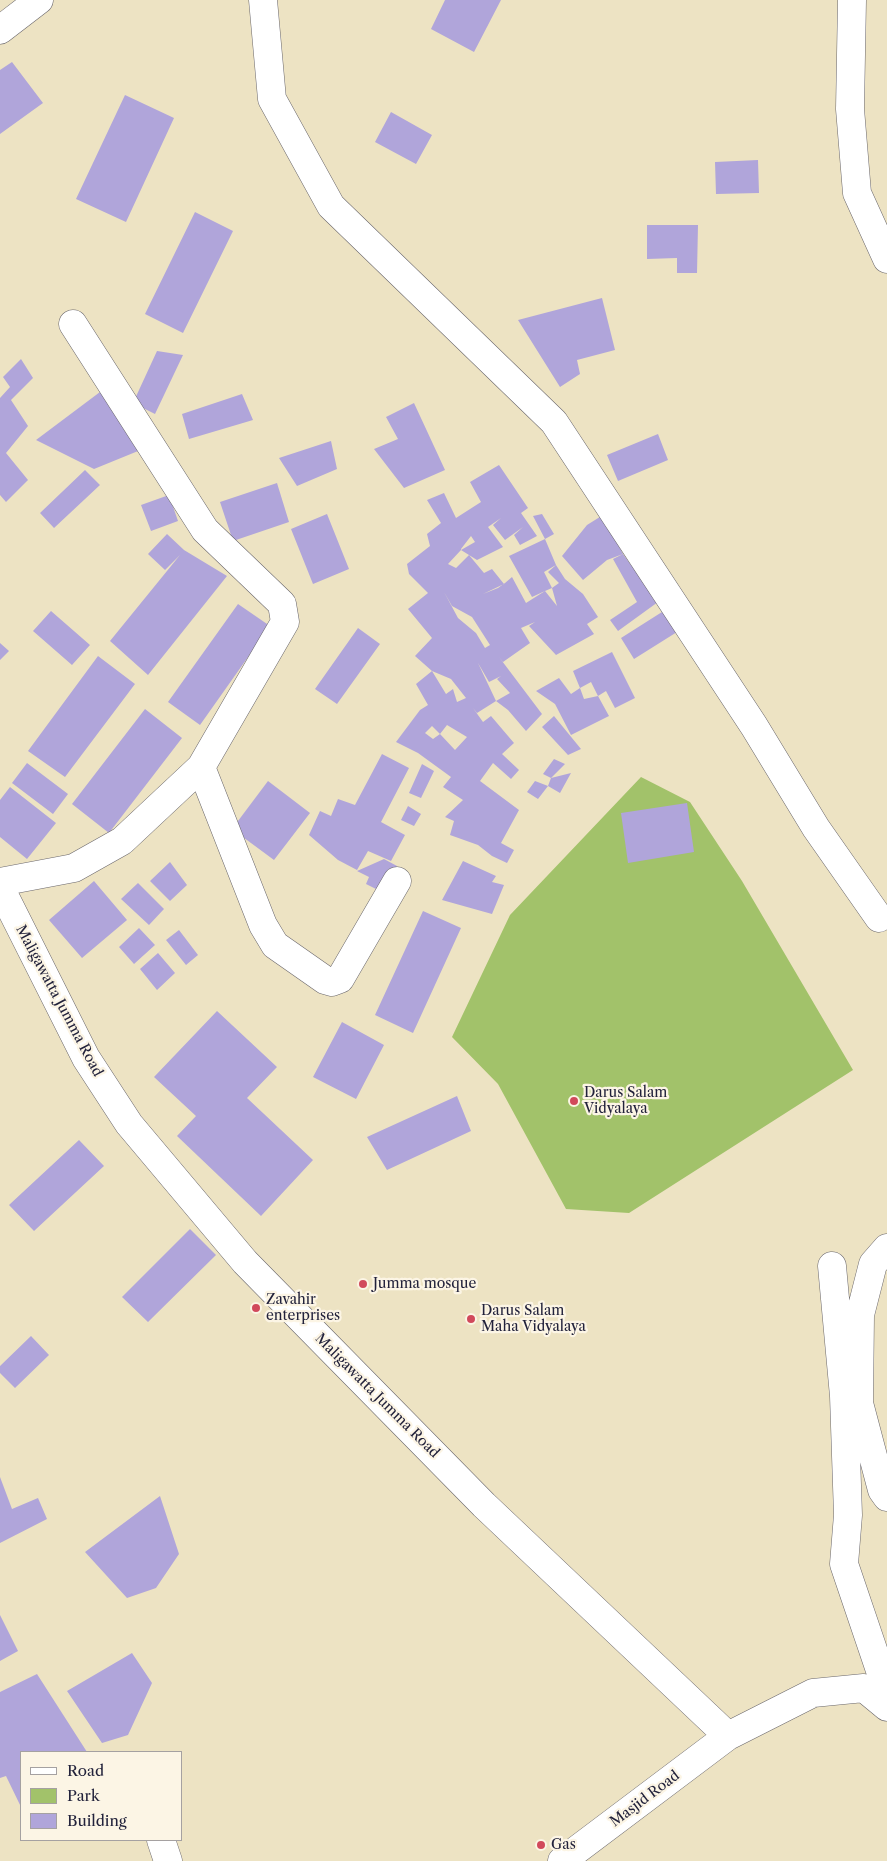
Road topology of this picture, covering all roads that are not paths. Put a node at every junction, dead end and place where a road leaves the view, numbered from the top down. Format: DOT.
graph roads {
  1 [pos="39,0"];
  2 [pos="263,0"];
  3 [pos="852,0"];
  4 [pos="0,30"];
  5 [pos="887,260"];
  6 [pos="73,324"];
  7 [pos="201,767"];
  8 [pos="397,881"];
  9 [pos="0,882"];
  10 [pos="0,886"];
  11 [pos="880,918"];
  12 [pos="887,1248"];
  13 [pos="832,1266"];
  14 [pos="887,1497"];
  15 [pos="887,1691"];
  16 [pos="887,1707"];
  17 [pos="728,1736"];
  18 [pos="161,1841"];
  19 [pos="168,1861"];
  20 [pos="562,1861"];
  1 -- 4 [label="street"];
  2 -- 11 [label="street"];
  3 -- 5 [label="street"];
  6 -- 7 [label="street"];
  7 -- 8 [label="street"];
  7 -- 9 [label="street"];
  10 -- 17 [label="street, Maligawatta Jumma Road"];
  12 -- 14 [label="street"];
  13 -- 15 [label="street"];
  16 -- 17 [label="street, Masjid Road"];
  17 -- 20 [label="street, Masjid Road"];
  18 -- 19 [label="street"];
}
